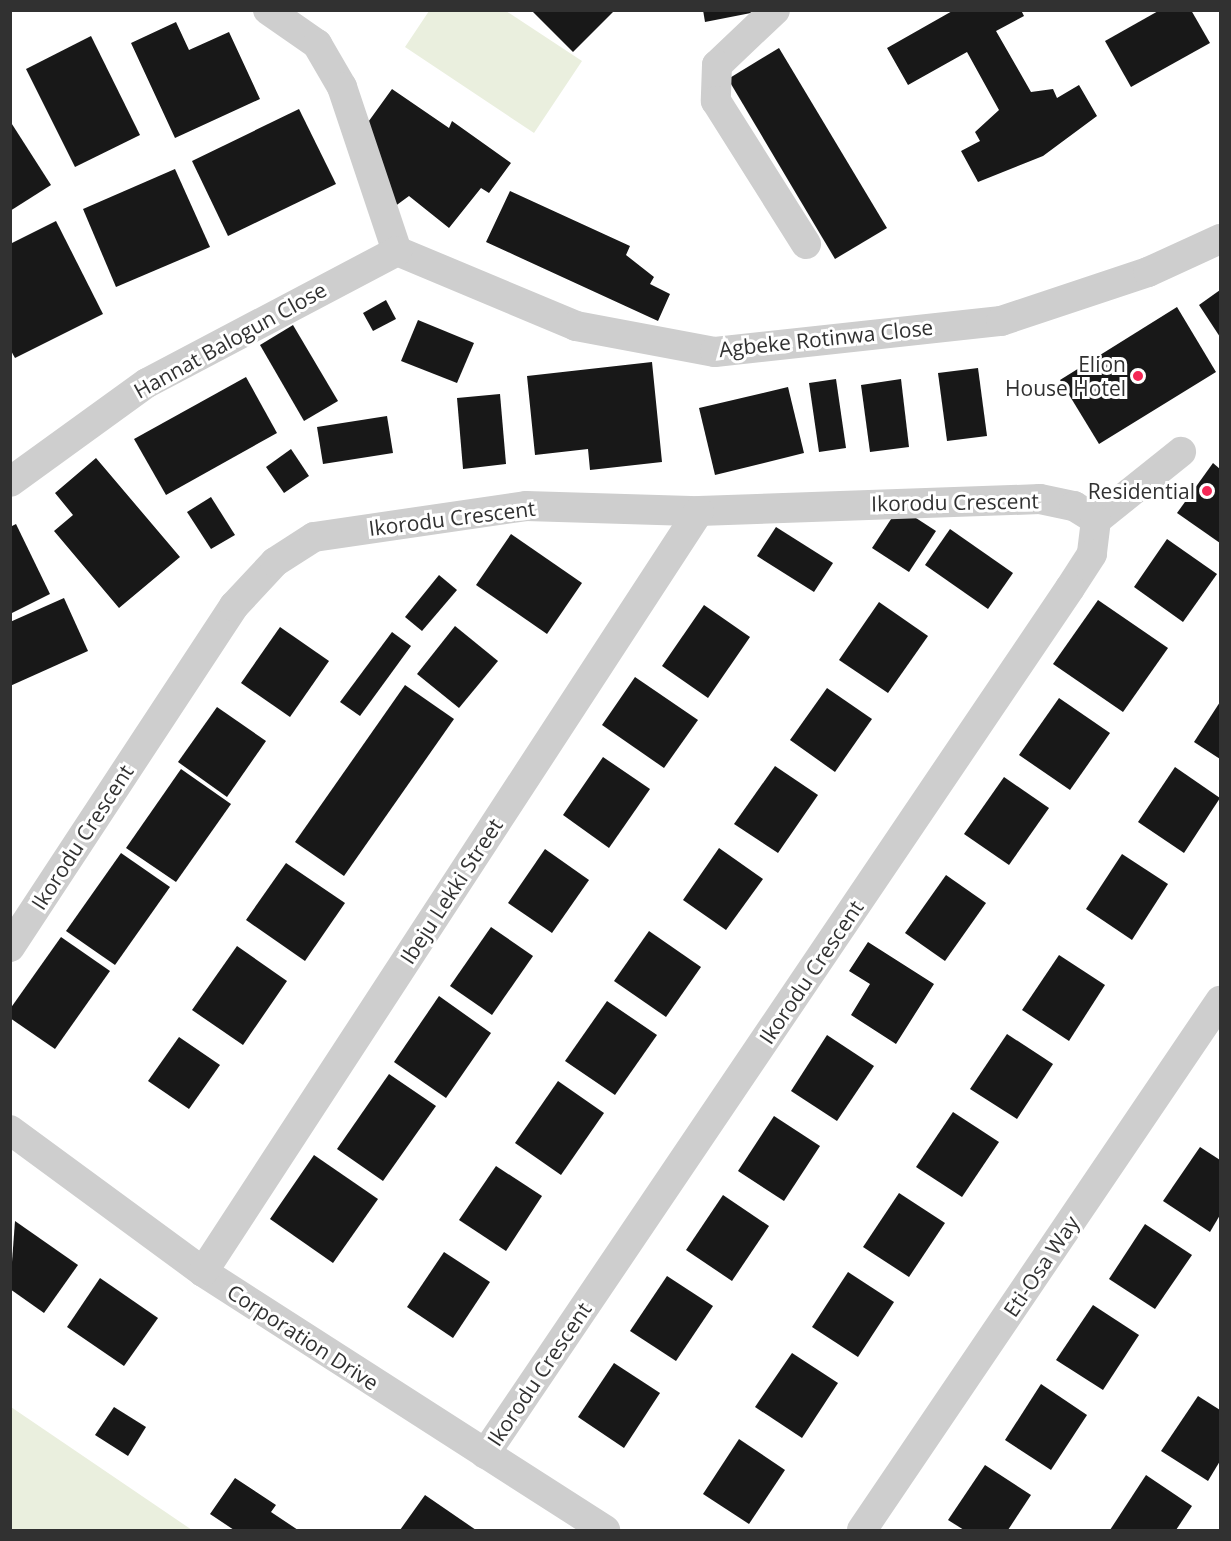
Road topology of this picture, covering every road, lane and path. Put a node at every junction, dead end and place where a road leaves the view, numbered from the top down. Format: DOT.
graph roads {
  1 [pos="267,10"];
  2 [pos="775,10"];
  3 [pos="1221,239"];
  4 [pos="806,244"];
  5 [pos="397,251"];
  6 [pos="1181,452"];
  7 [pos="10,482"];
  8 [pos="699,511"];
  9 [pos="1096,519"];
  10 [pos="10,947"];
  11 [pos="1221,1001"];
  12 [pos="10,1130"];
  13 [pos="203,1272"];
  14 [pos="485,1454"];
  15 [pos="605,1530"];
  16 [pos="862,1530"];
  1 -- 5 [label="street"];
  2 -- 4 [label="street"];
  3 -- 5 [label="street, Agbeke Rotinwa Close"];
  5 -- 7 [label="street, Hannat Balogun Close"];
  6 -- 9 [label="street"];
  8 -- 9 [label="street, Ikorodu Crescent"];
  8 -- 10 [label="street, Ikorodu Crescent"];
  8 -- 13 [label="street, Ibeju Lekki Street"];
  9 -- 14 [label="street, Ikorodu Crescent"];
  11 -- 16 [label="street, Eti-Osa Way"];
  12 -- 13 [label="street, Corporation Drive"];
  13 -- 14 [label="street, Corporation Drive"];
  14 -- 15 [label="street, Corporation Drive"];
}
